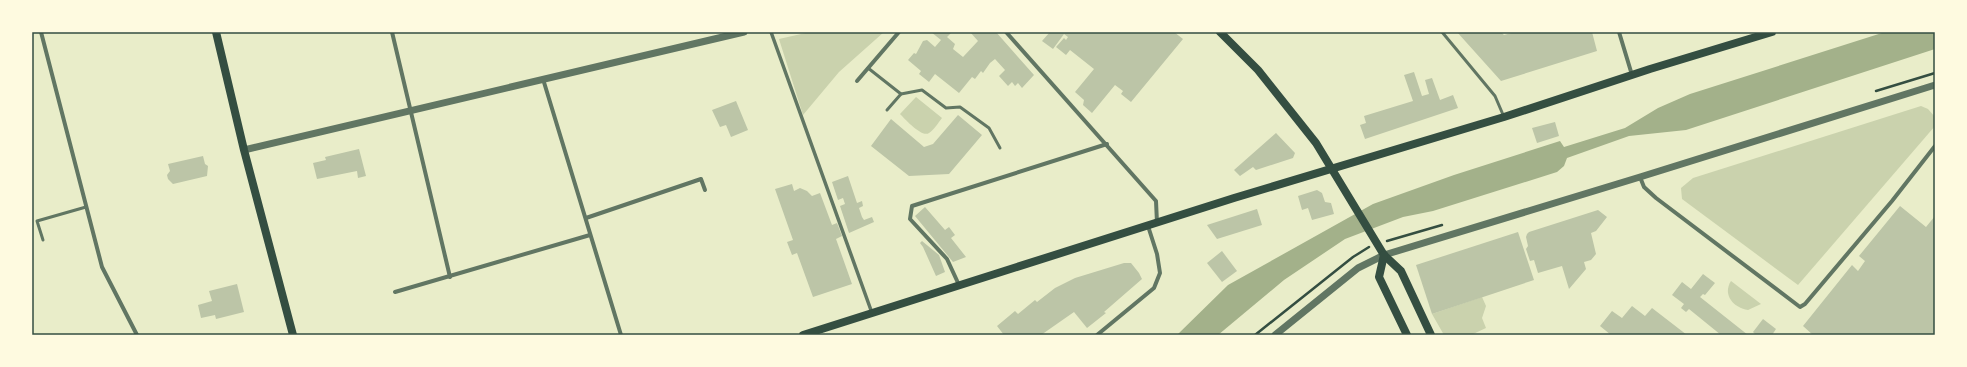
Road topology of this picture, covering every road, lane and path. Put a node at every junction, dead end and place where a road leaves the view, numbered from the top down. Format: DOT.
graph roads {
  1 [pos="41,32"];
  2 [pos="216,32"];
  3 [pos="392,32"];
  4 [pos="744,32"];
  5 [pos="771,32"];
  6 [pos="899,32"];
  7 [pos="1006,32"];
  8 [pos="1220,32"];
  9 [pos="1442,32"];
  10 [pos="1619,32"];
  11 [pos="1772,32"];
  12 [pos="868,68"];
  13 [pos="1632,75"];
  14 [pos="542,78"];
  15 [pos="857,80"];
  16 [pos="1935,84"];
  17 [pos="901,94"];
  18 [pos="887,110"];
  19 [pos="410,112"];
  20 [pos="1504,117"];
  21 [pos="1107,144"];
  22 [pos="1935,146"];
  23 [pos="1000,148"];
  24 [pos="244,150"];
  25 [pos="1332,168"];
  26 [pos="1640,177"];
  27 [pos="705,190"];
  28 [pos="86,208"];
  29 [pos="586,218"];
  30 [pos="1157,223"];
  31 [pos="1148,225"];
  32 [pos="590,235"];
  33 [pos="43,240"];
  34 [pos="1376,241"];
  35 [pos="1384,255"];
  36 [pos="450,277"];
  37 [pos="959,285"];
  38 [pos="395,292"];
  39 [pos="872,313"];
  40 [pos="137,335"];
  41 [pos="293,335"];
  42 [pos="621,335"];
  43 [pos="803,335"];
  44 [pos="1097,335"];
  45 [pos="1255,335"];
  46 [pos="1275,335"];
  47 [pos="1407,335"];
  48 [pos="1431,335"];
  1 -- 28 [label="street"];
  2 -- 24 [label="main road"];
  3 -- 19 [label="street"];
  4 -- 14 [label="street"];
  5 -- 39 [label="street"];
  6 -- 12 [label="street"];
  7 -- 21 [label="street"];
  8 -- 25 [label="main road"];
  9 -- 20 [label="lane"];
  10 -- 13 [label="street"];
  11 -- 13 [label="main road"];
  12 -- 15 [label="street"];
  12 -- 17 [label="lane"];
  13 -- 20 [label="main road"];
  14 -- 19 [label="street"];
  14 -- 29 [label="street"];
  16 -- 26 [label="street"];
  17 -- 18 [label="lane"];
  17 -- 23 [label="lane"];
  19 -- 24 [label="street"];
  19 -- 36 [label="street"];
  20 -- 25 [label="main road"];
  21 -- 30 [label="street"];
  21 -- 37 [label="street"];
  22 -- 26 [label="street"];
  24 -- 41 [label="main road"];
  25 -- 30 [label="main road"];
  25 -- 34 [label="main road"];
  26 -- 35 [label="street"];
  27 -- 29 [label="street"];
  28 -- 33 [label="lane"];
  28 -- 40 [label="street"];
  29 -- 32 [label="street"];
  30 -- 31 [label="main road"];
  31 -- 37 [label="main road"];
  31 -- 44 [label="street"];
  32 -- 36 [label="street"];
  32 -- 42 [label="street"];
  34 -- 35 [label="main road"];
  34 -- 45 [label="path"];
  35 -- 46 [label="street"];
  35 -- 47 [label="main road"];
  35 -- 48 [label="main road"];
  36 -- 38 [label="street"];
  37 -- 39 [label="main road"];
  39 -- 43 [label="main road"];
}
